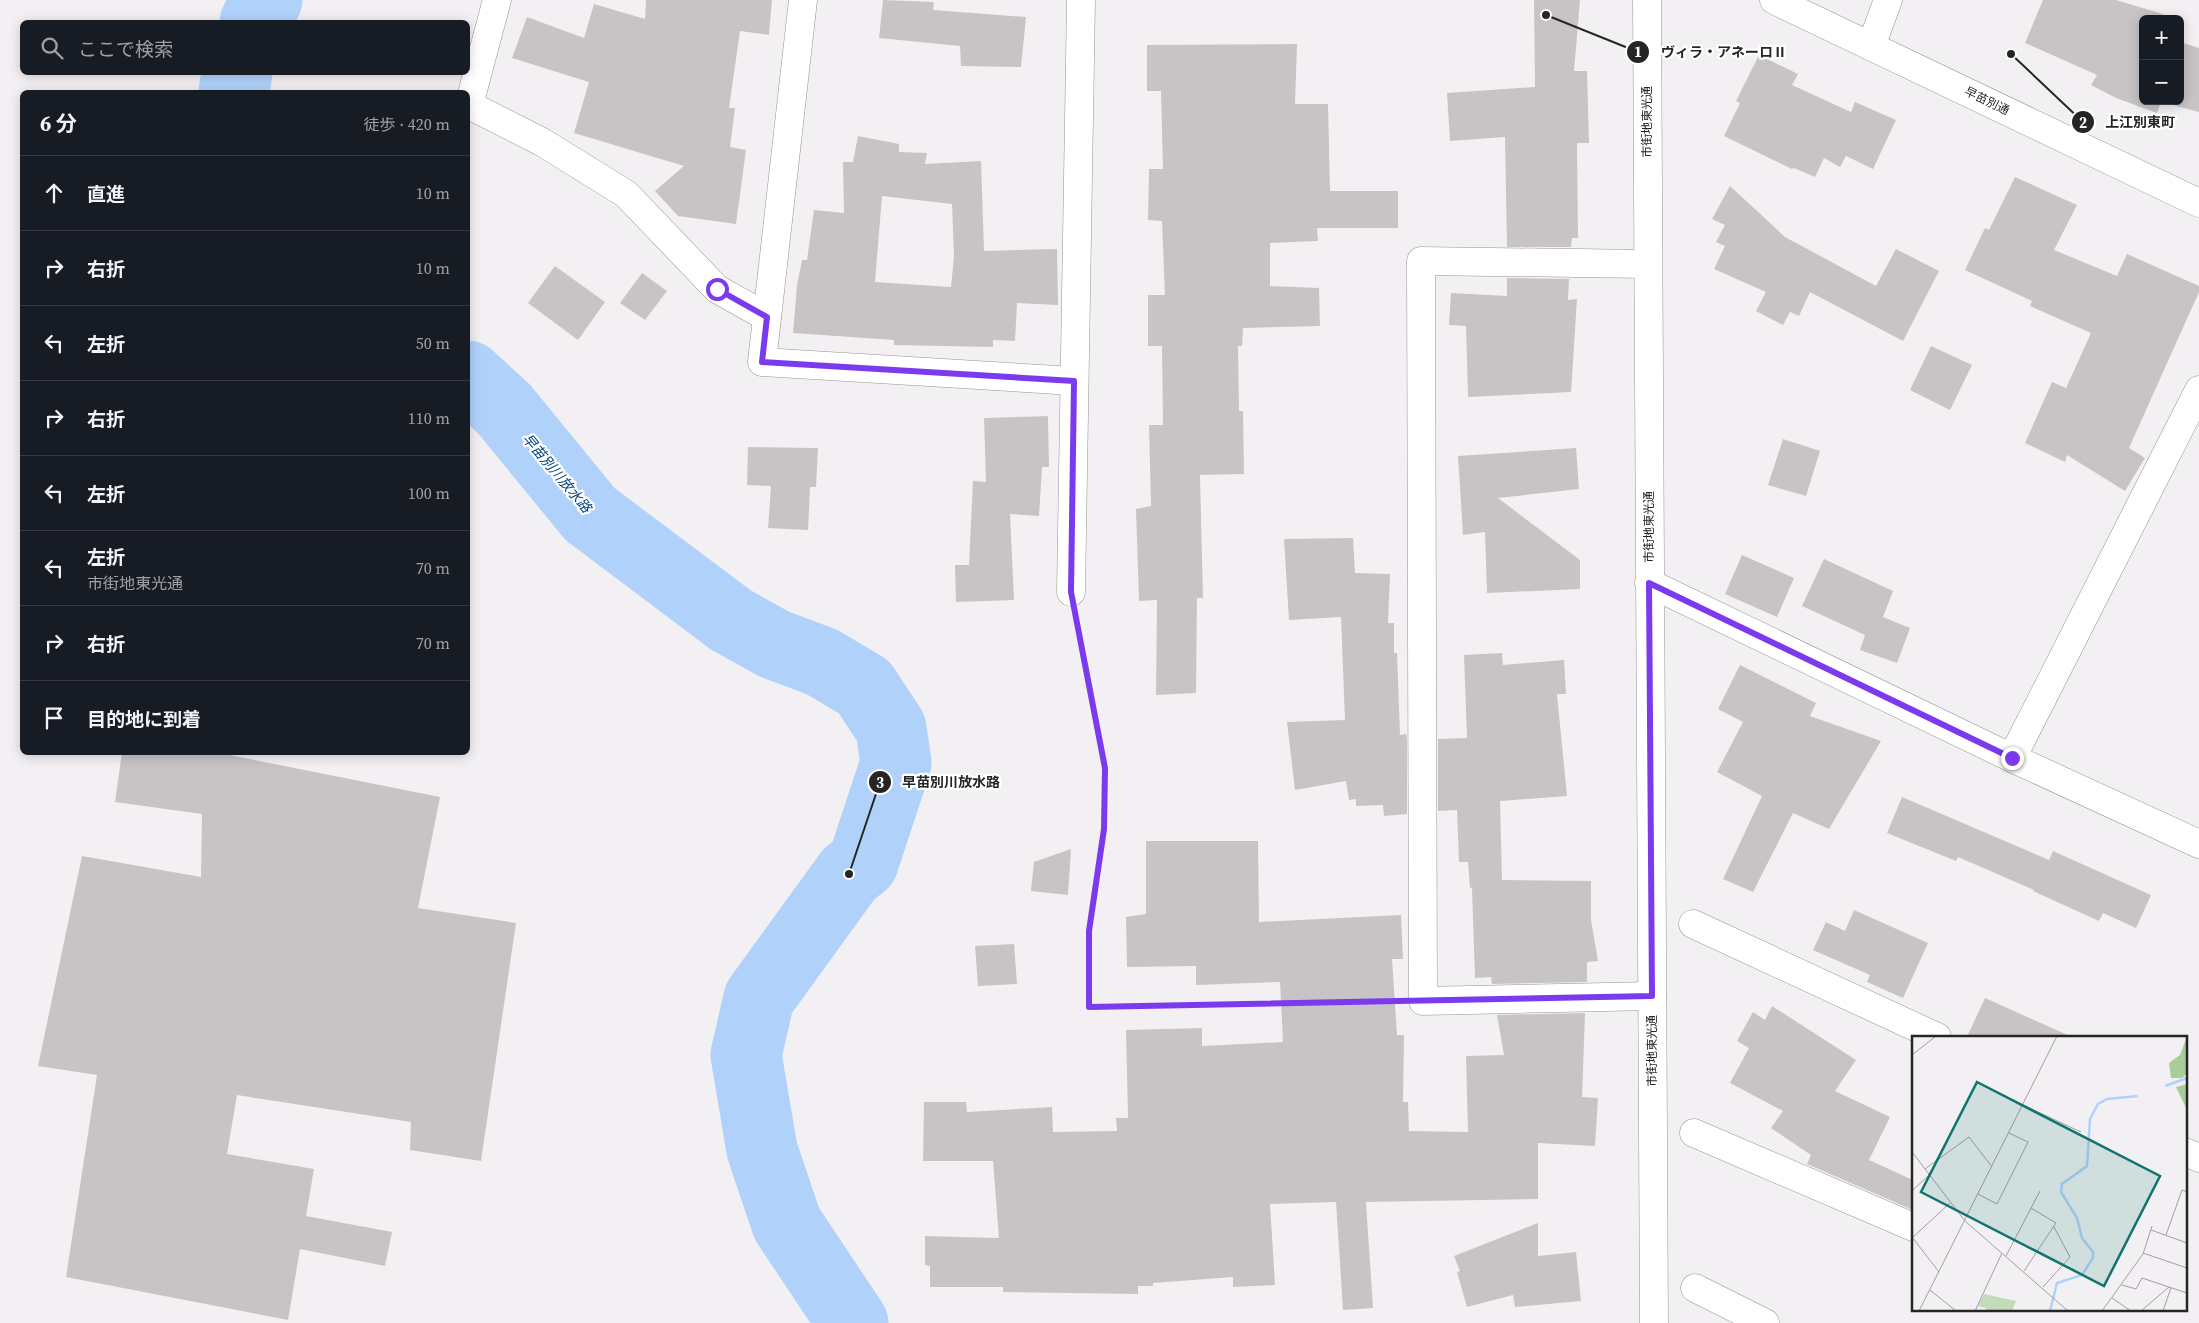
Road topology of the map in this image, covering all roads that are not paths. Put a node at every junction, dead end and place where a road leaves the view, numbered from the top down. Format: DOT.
graph roads {
  1 [pos="497,0"];
  2 [pos="804,0"];
  3 [pos="1081,0"];
  4 [pos="1647,0"];
  5 [pos="1774,0"];
  6 [pos="1888,0"];
  7 [pos="1871,46"];
  8 [pos="470,101"];
  9 [pos="470,106"];
  10 [pos="2199,202"];
  11 [pos="1647,264"];
  12 [pos="767,317"];
  13 [pos="1074,381"];
  14 [pos="2199,390"];
  15 [pos="1649,583"];
  16 [pos="1071,592"];
  17 [pos="2012,758"];
  18 [pos="2199,844"];
  19 [pos="1693,924"];
  20 [pos="1652,996"];
  21 [pos="1934,1036"];
  22 [pos="1694,1133"];
  23 [pos="2186,1152"];
  24 [pos="2199,1158"];
  25 [pos="1912,1227"];
  26 [pos="1695,1288"];
  27 [pos="1654,1323"];
  28 [pos="1765,1323"];
  1 -- 8 [label="street"];
  2 -- 12 [label="street"];
  3 -- 13 [label="street"];
  4 -- 11 [label="street, 市街地東光通"];
  5 -- 7 [label="street, 早苗別通"];
  6 -- 7 [label="street"];
  7 -- 10 [label="street, 早苗別通"];
  9 -- 12 [label="street"];
  11 -- 15 [label="street, 市街地東光通"];
  11 -- 20 [label="street"];
  12 -- 13 [label="street"];
  13 -- 16 [label="street"];
  14 -- 17 [label="street"];
  15 -- 17 [label="street"];
  15 -- 20 [label="street, 市街地東光通"];
  17 -- 18 [label="street"];
  19 -- 21 [label="street"];
  20 -- 27 [label="street, 市街地東光通"];
  22 -- 25 [label="street"];
  23 -- 24 [label="street"];
  26 -- 28 [label="street"];
}
